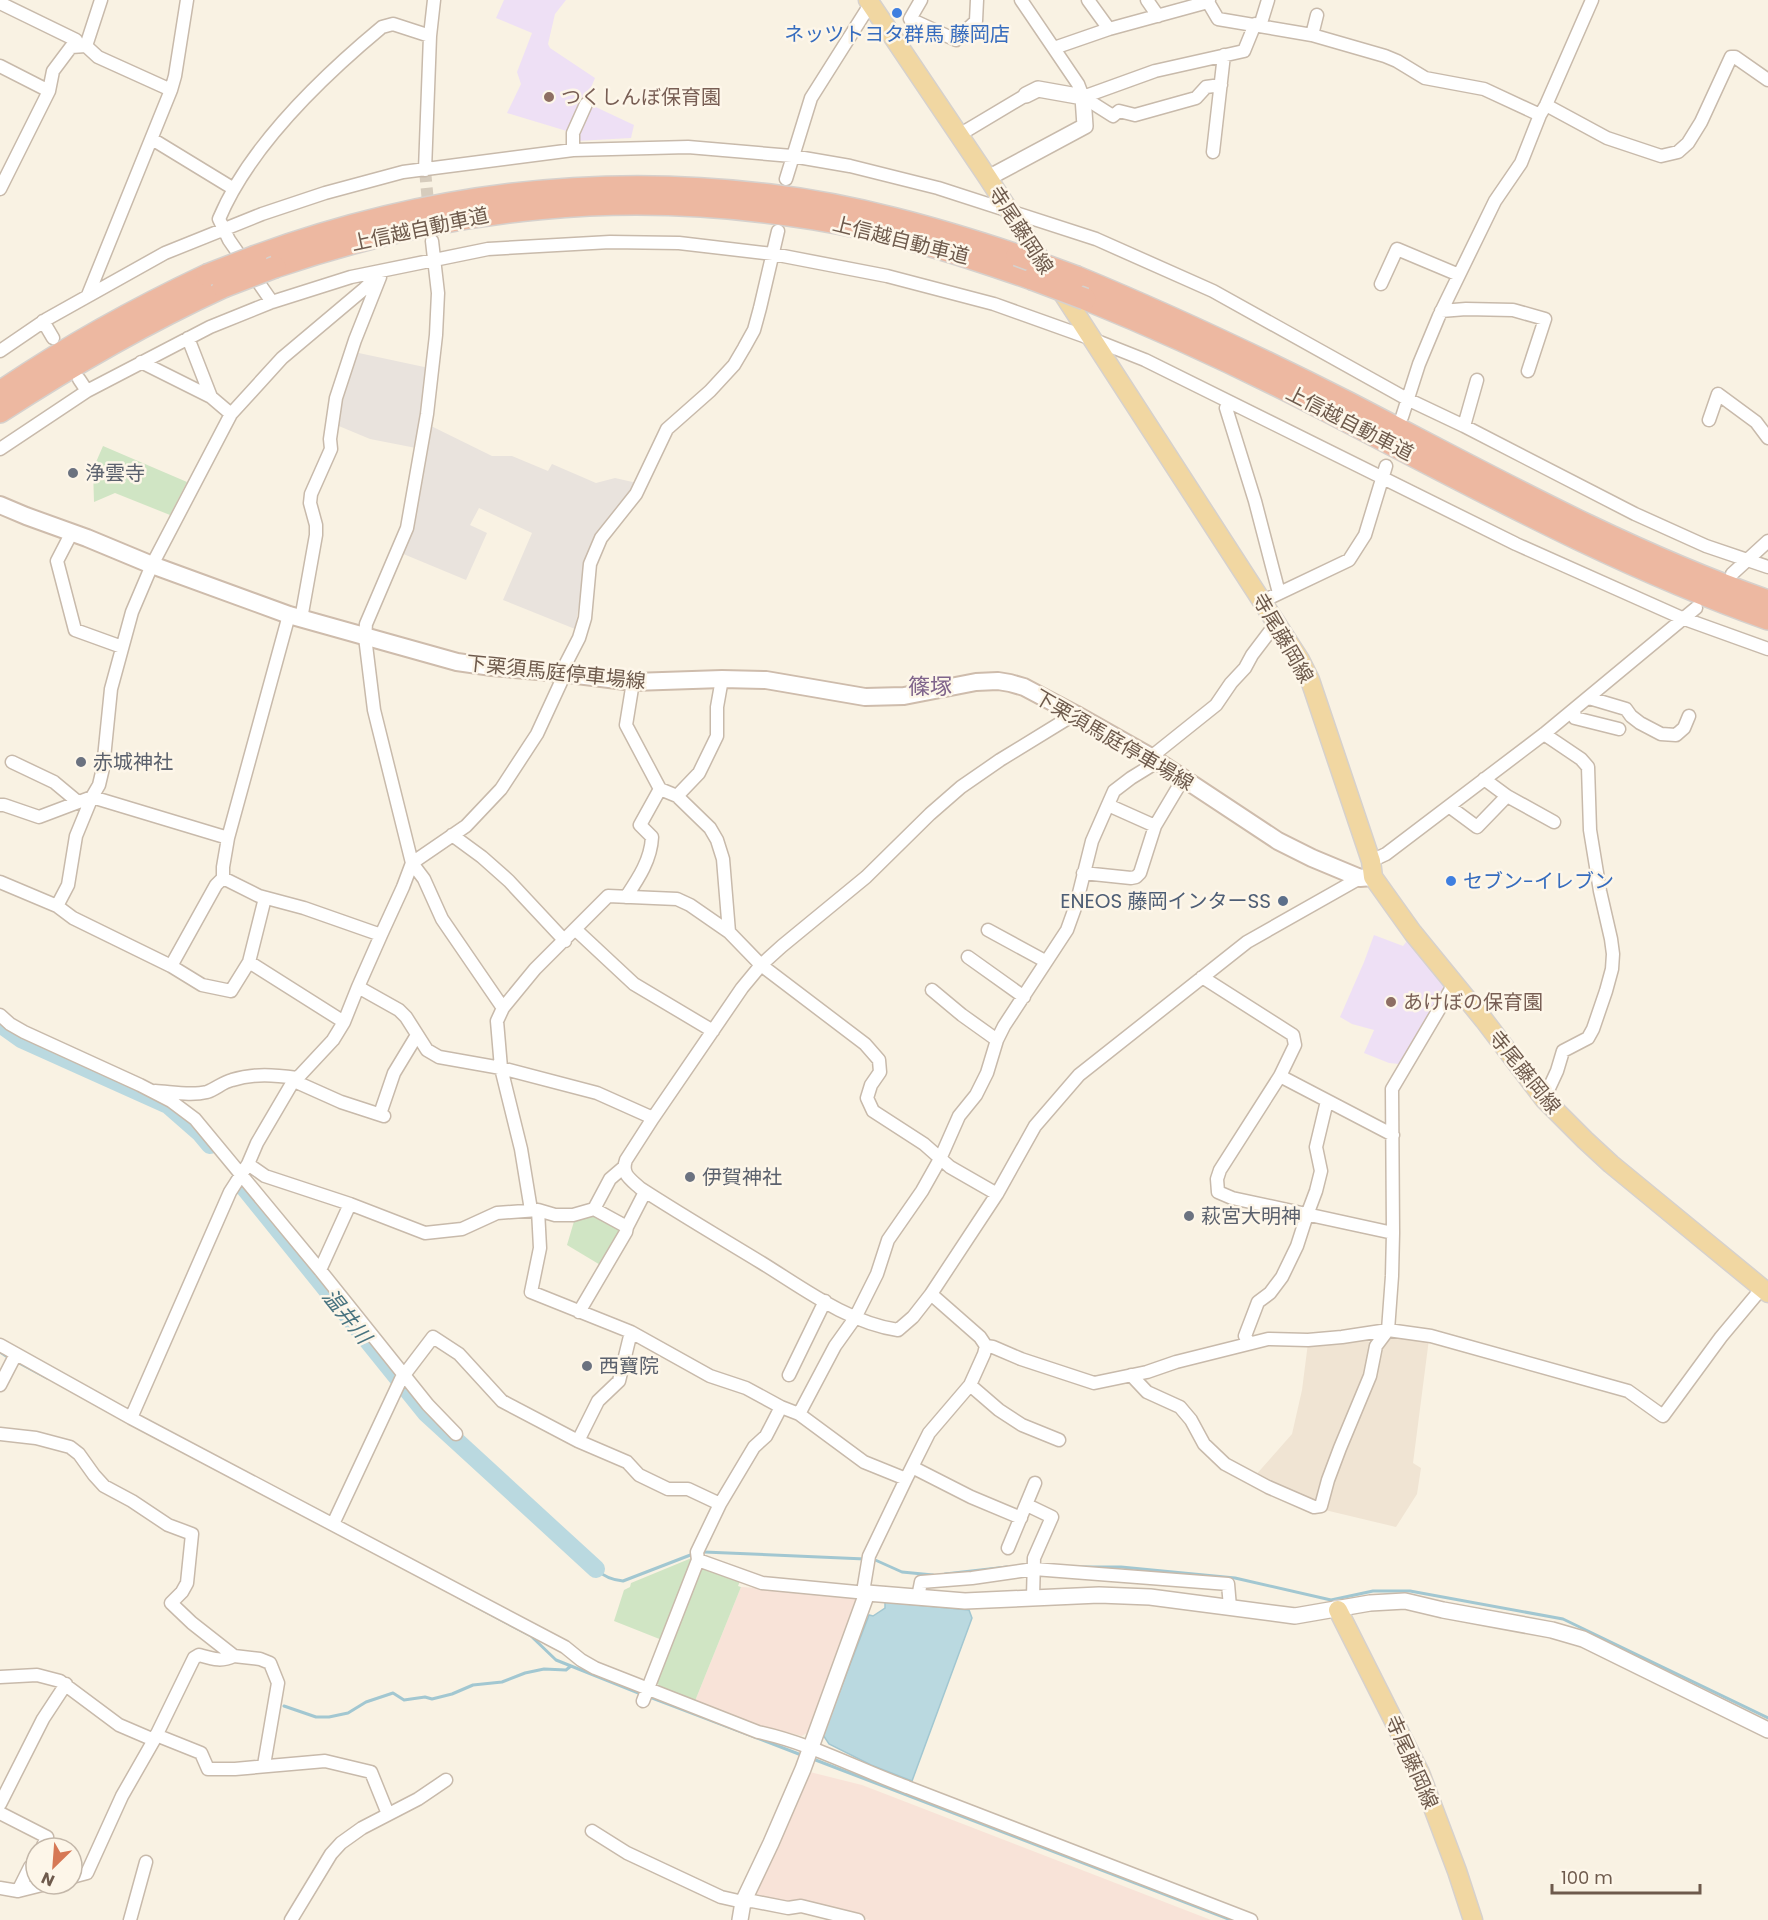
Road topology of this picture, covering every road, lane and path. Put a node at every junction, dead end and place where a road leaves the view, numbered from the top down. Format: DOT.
graph roads {
  1 [pos="101,0"];
  2 [pos="187,0"];
  3 [pos="921,0"];
  4 [pos="977,0"];
  5 [pos="1021,0"];
  6 [pos="1088,0"];
  7 [pos="1148,0"];
  8 [pos="1268,0"];
  9 [pos="1592,0"];
  10 [pos="431,1"];
  11 [pos="1209,1"];
  12 [pos="870,2"];
  13 [pos="0,3"];
  14 [pos="1317,15"];
  15 [pos="1158,16"];
  16 [pos="1258,25"];
  17 [pos="1109,29"];
  18 [pos="1312,35"];
  19 [pos="430,36"];
  20 [pos="83,46"];
  21 [pos="1054,48"];
  22 [pos="1224,55"];
  23 [pos="0,66"];
  24 [pos="1768,80"];
  25 [pos="1221,85"];
  26 [pos="171,90"];
  27 [pos="49,91"];
  28 [pos="1026,95"];
  29 [pos="1083,97"];
  30 [pos="586,104"];
  31 [pos="1543,110"];
  32 [pos="959,135"];
  33 [pos="152,139"];
  34 [pos="573,150"];
  35 [pos="1213,152"];
  36 [pos="792,156"];
  37 [pos="425,170"];
  38 [pos="988,178"];
  39 [pos="786,179"];
  40 [pos="0,189"];
  41 [pos="234,189"];
  42 [pos="1009,212"];
  43 [pos="224,228"];
  44 [pos="778,231"];
  45 [pos="432,241"];
  46 [pos="773,254"];
  47 [pos="433,261"];
  48 [pos="383,270"];
  49 [pos="1459,274"];
  50 [pos="215,281"];
  51 [pos="1381,284"];
  52 [pos="88,295"];
  53 [pos="272,302"];
  54 [pos="1442,311"];
  55 [pos="43,321"];
  56 [pos="53,338"];
  57 [pos="188,338"];
  58 [pos="1092,339"];
  59 [pos="0,351"];
  60 [pos="141,362"];
  61 [pos="1528,370"];
  62 [pos="79,379"];
  63 [pos="1477,380"];
  64 [pos="87,391"];
  65 [pos="0,392"];
  66 [pos="211,397"];
  67 [pos="1407,399"];
  68 [pos="1229,402"];
  69 [pos="0,412"];
  70 [pos="231,414"];
  71 [pos="1402,417"];
  72 [pos="1709,420"];
  73 [pos="1464,426"];
  74 [pos="1768,438"];
  75 [pos="0,449"];
  76 [pos="1384,472"];
  77 [pos="0,505"];
  78 [pos="72,532"];
  79 [pos="1768,541"];
  80 [pos="1747,560"];
  81 [pos="152,565"];
  82 [pos="1768,567"];
  83 [pos="1732,574"];
  84 [pos="1271,597"];
  85 [pos="1768,601"];
  86 [pos="1696,608"];
  87 [pos="295,617"];
  88 [pos="1682,618"];
  89 [pos="1768,619"];
  90 [pos="1277,622"];
  91 [pos="365,637"];
  92 [pos="122,647"];
  93 [pos="1768,649"];
  94 [pos="561,672"];
  95 [pos="722,678"];
  96 [pos="633,682"];
  97 [pos="1589,698"];
  98 [pos="1574,710"];
  99 [pos="1075,714"];
  100 [pos="1689,716"];
  101 [pos="1620,729"];
  102 [pos="1544,734"];
  103 [pos="1154,759"];
  104 [pos="12,762"];
  105 [pos="1183,778"];
  106 [pos="1484,779"];
  107 [pos="660,789"];
  108 [pos="677,796"];
  109 [pos="1507,796"];
  110 [pos="92,797"];
  111 [pos="78,802"];
  112 [pos="1108,804"];
  113 [pos="0,805"];
  114 [pos="1450,807"];
  115 [pos="1554,822"];
  116 [pos="1155,826"];
  117 [pos="452,835"];
  118 [pos="228,838"];
  119 [pos="412,863"];
  120 [pos="1368,872"];
  121 [pos="1083,873"];
  122 [pos="223,878"];
  123 [pos="0,882"];
  124 [pos="626,897"];
  125 [pos="265,898"];
  126 [pos="57,906"];
  127 [pos="575,929"];
  128 [pos="988,930"];
  129 [pos="729,932"];
  130 [pos="381,935"];
  131 [pos="565,941"];
  132 [pos="968,957"];
  133 [pos="1045,961"];
  134 [pos="249,962"];
  135 [pos="761,965"];
  136 [pos="171,966"];
  137 [pos="1202,976"];
  138 [pos="1454,984"];
  139 [pos="358,987"];
  140 [pos="932,990"];
  141 [pos="1024,997"];
  142 [pos="503,1008"];
  143 [pos="0,1016"];
  144 [pos="344,1022"];
  145 [pos="713,1031"];
  146 [pos="417,1035"];
  147 [pos="997,1041"];
  148 [pos="501,1068"];
  149 [pos="1280,1076"];
  150 [pos="296,1079"];
  151 [pos="151,1091"];
  152 [pos="1544,1099"];
  153 [pos="1327,1101"];
  154 [pos="653,1118"];
  155 [pos="1393,1135"];
  156 [pos="940,1159"];
  157 [pos="624,1167"];
  158 [pos="241,1174"];
  159 [pos="645,1192"];
  160 [pos="997,1194"];
  161 [pos="350,1204"];
  162 [pos="594,1209"];
  163 [pos="534,1210"];
  164 [pos="1307,1215"];
  165 [pos="627,1227"];
  166 [pos="1393,1233"];
  167 [pos="320,1270"];
  168 [pos="1765,1291"];
  169 [pos="931,1294"];
  170 [pos="825,1301"];
  171 [pos="579,1312"];
  172 [pos="855,1318"];
  173 [pos="1388,1330"];
  174 [pos="632,1332"];
  175 [pos="1249,1343"];
  176 [pos="0,1345"];
  177 [pos="986,1346"];
  178 [pos="16,1354"];
  179 [pos="404,1374"];
  180 [pos="789,1375"];
  181 [pos="1131,1375"];
  182 [pos="0,1385"];
  183 [pos="970,1385"];
  184 [pos="781,1407"];
  185 [pos="799,1413"];
  186 [pos="131,1418"];
  187 [pos="0,1434"];
  188 [pos="456,1434"];
  189 [pos="1059,1440"];
  190 [pos="578,1441"];
  191 [pos="909,1473"];
  192 [pos="1035,1483"];
  193 [pos="720,1503"];
  194 [pos="1027,1505"];
  195 [pos="1021,1518"];
  196 [pos="333,1524"];
  197 [pos="1008,1548"];
  198 [pos="698,1560"];
  199 [pos="1034,1569"];
  200 [pos="867,1593"];
  201 [pos="918,1597"];
  202 [pos="1033,1597"];
  203 [pos="1230,1606"];
  204 [pos="1338,1610"];
  205 [pos="234,1656"];
  206 [pos="0,1677"];
  207 [pos="66,1684"];
  208 [pos="645,1695"];
  209 [pos="1768,1730"];
  210 [pos="155,1737"];
  211 [pos="809,1750"];
  212 [pos="264,1765"];
  213 [pos="446,1780"];
  214 [pos="0,1804"];
  215 [pos="0,1814"];
  216 [pos="388,1814"];
  217 [pos="592,1831"];
  218 [pos="45,1836"];
  219 [pos="146,1862"];
  220 [pos="84,1874"];
  221 [pos="24,1879"];
  222 [pos="0,1888"];
  223 [pos="24,1890"];
  224 [pos="18,1891"];
  225 [pos="743,1902"];
  226 [pos="130,1920"];
  227 [pos="291,1920"];
  228 [pos="740,1920"];
  229 [pos="858,1920"];
  230 [pos="1251,1920"];
  231 [pos="1473,1920"];
  1 -- 20 [label="street"];
  2 -- 26 [label="street"];
  3 -- 4 [label="street"];
  5 -- 21 [label="street"];
  6 -- 17 [label="street"];
  7 -- 15 [label="street"];
  8 -- 16 [label="street"];
  9 -- 31 [label="street"];
  10 -- 19 [label="street"];
  11 -- 15 [label="street"];
  11 -- 16 [label="street"];
  12 -- 32 [label="main road, 寺尾藤岡線"];
  12 -- 36 [label="street"];
  13 -- 20 [label="street"];
  14 -- 18 [label="street"];
  15 -- 17 [label="street"];
  16 -- 18 [label="street"];
  16 -- 22 [label="street"];
  17 -- 21 [label="street"];
  18 -- 31 [label="street"];
  19 -- 37 [label="street"];
  19 -- 41 [label="street"];
  20 -- 26 [label="street"];
  20 -- 27 [label="street"];
  21 -- 29 [label="street"];
  22 -- 25 [label="street"];
  22 -- 29 [label="street"];
  23 -- 27 [label="street"];
  24 -- 31 [label="street"];
  25 -- 29 [label="street"];
  25 -- 35 [label="street"];
  26 -- 33 [label="street"];
  27 -- 40 [label="street"];
  28 -- 29 [label="street"];
  28 -- 32 [label="street"];
  29 -- 38 [label="street"];
  30 -- 34 [label="street"];
  31 -- 49 [label="street"];
  32 -- 38 [label="main road, 寺尾藤岡線"];
  33 -- 41 [label="street"];
  33 -- 52 [label="street"];
  34 -- 36 [label="street"];
  34 -- 37 [label="street"];
  36 -- 39 [label="street"];
  36 -- 42 [label="street"];
  37 -- 43 [label="street"];
  38 -- 42 [label="main road, 寺尾藤岡線"];
  41 -- 43 [label="street"];
  42 -- 58 [label="main road, 寺尾藤岡線"];
  42 -- 67 [label="street"];
  43 -- 52 [label="street"];
  43 -- 53 [label="street"];
  44 -- 46 [label="street"];
  45 -- 47 [label="street"];
  46 -- 47 [label="street"];
  46 -- 58 [label="street"];
  46 -- 94 [label="street"];
  47 -- 48 [label="street"];
  47 -- 91 [label="street"];
  48 -- 53 [label="street"];
  48 -- 70 [label="street"];
  48 -- 87 [label="street"];
  49 -- 51 [label="street"];
  49 -- 54 [label="street"];
  50 -- 65 [label="highway, 上信越自動車道"];
  50 -- 69 [label="highway, 上信越自動車道"];
  50 -- 85 [label="highway, 上信越自動車道, bridge"];
  50 -- 89 [label="highway, 上信越自動車道, bridge"];
  52 -- 55 [label="street"];
  53 -- 57 [label="street"];
  54 -- 61 [label="street"];
  54 -- 67 [label="street"];
  55 -- 56 [label="street"];
  55 -- 59 [label="street"];
  57 -- 60 [label="street"];
  57 -- 66 [label="street"];
  58 -- 68 [label="street"];
  58 -- 84 [label="main road, 寺尾藤岡線"];
  60 -- 64 [label="street"];
  60 -- 66 [label="street"];
  62 -- 64 [label="street"];
  63 -- 73 [label="street"];
  64 -- 75 [label="street"];
  66 -- 70 [label="street"];
  67 -- 71 [label="street"];
  67 -- 73 [label="street"];
  68 -- 76 [label="street"];
  68 -- 84 [label="street"];
  70 -- 81 [label="street"];
  72 -- 74 [label="street"];
  73 -- 80 [label="street"];
  76 -- 84 [label="street"];
  76 -- 88 [label="street"];
  77 -- 78 [label="main road, 下栗須馬庭停車場線"];
  78 -- 81 [label="main road, 下栗須馬庭停車場線"];
  78 -- 92 [label="street"];
  79 -- 80 [label="street"];
  80 -- 82 [label="street"];
  80 -- 83 [label="street"];
  81 -- 87 [label="main road, 下栗須馬庭停車場線"];
  81 -- 92 [label="street"];
  84 -- 90 [label="main road, 寺尾藤岡線"];
  86 -- 88 [label="street"];
  87 -- 91 [label="main road, 下栗須馬庭停車場線"];
  87 -- 118 [label="street"];
  88 -- 93 [label="street"];
  88 -- 97 [label="street"];
  90 -- 103 [label="street"];
  90 -- 120 [label="main road, 寺尾藤岡線"];
  91 -- 94 [label="main road, 下栗須馬庭停車場線"];
  91 -- 119 [label="street"];
  92 -- 110 [label="street"];
  94 -- 96 [label="main road, 下栗須馬庭停車場線"];
  94 -- 117 [label="street"];
  95 -- 96 [label="main road, 下栗須馬庭停車場線"];
  95 -- 99 [label="main road, 下栗須馬庭停車場線"];
  95 -- 108 [label="street"];
  96 -- 107 [label="street"];
  97 -- 98 [label="street"];
  97 -- 100 [label="street"];
  98 -- 101 [label="street"];
  98 -- 102 [label="street"];
  99 -- 103 [label="main road, 下栗須馬庭停車場線"];
  99 -- 135 [label="street"];
  102 -- 106 [label="street"];
  102 -- 152 [label="street"];
  103 -- 105 [label="main road, 下栗須馬庭停車場線"];
  103 -- 112 [label="street"];
  104 -- 111 [label="street"];
  105 -- 116 [label="street"];
  105 -- 120 [label="main road, 下栗須馬庭停車場線"];
  106 -- 109 [label="street"];
  106 -- 114 [label="street"];
  107 -- 108 [label="street"];
  107 -- 124 [label="street"];
  108 -- 129 [label="street"];
  109 -- 114 [label="street"];
  109 -- 115 [label="street"];
  110 -- 111 [label="street"];
  110 -- 118 [label="street"];
  110 -- 126 [label="street"];
  111 -- 113 [label="street"];
  112 -- 116 [label="street"];
  112 -- 121 [label="street"];
  114 -- 120 [label="street"];
  116 -- 121 [label="street"];
  117 -- 119 [label="street"];
  117 -- 131 [label="street"];
  118 -- 122 [label="street"];
  119 -- 130 [label="street"];
  119 -- 142 [label="street"];
  120 -- 137 [label="street"];
  120 -- 138 [label="main road, 寺尾藤岡線"];
  121 -- 133 [label="street"];
  122 -- 125 [label="street"];
  122 -- 136 [label="street"];
  123 -- 126 [label="street"];
  124 -- 127 [label="street"];
  124 -- 129 [label="street"];
  125 -- 130 [label="street"];
  125 -- 134 [label="street"];
  126 -- 136 [label="street"];
  127 -- 131 [label="street"];
  127 -- 145 [label="street"];
  128 -- 133 [label="street"];
  129 -- 135 [label="street"];
  130 -- 139 [label="street"];
  131 -- 142 [label="street"];
  132 -- 141 [label="street"];
  133 -- 141 [label="street"];
  134 -- 136 [label="street"];
  134 -- 144 [label="street"];
  135 -- 145 [label="street"];
  135 -- 156 [label="street"];
  137 -- 149 [label="street"];
  137 -- 160 [label="street"];
  138 -- 152 [label="main road, 寺尾藤岡線"];
  138 -- 155 [label="street"];
  139 -- 144 [label="street"];
  139 -- 146 [label="street"];
  140 -- 147 [label="street"];
  141 -- 147 [label="street"];
  142 -- 148 [label="street"];
  143 -- 151 [label="street"];
  144 -- 150 [label="street"];
  145 -- 154 [label="street"];
  146 -- 148 [label="street"];
  146 -- 150 [label="street"];
  147 -- 156 [label="street"];
  148 -- 154 [label="street"];
  148 -- 163 [label="street"];
  149 -- 153 [label="street"];
  149 -- 164 [label="street"];
  150 -- 151 [label="street"];
  150 -- 158 [label="street"];
  151 -- 158 [label="street"];
  152 -- 168 [label="main road, 寺尾藤岡線"];
  153 -- 155 [label="street"];
  153 -- 164 [label="street"];
  154 -- 157 [label="street"];
  155 -- 166 [label="street"];
  156 -- 160 [label="street"];
  156 -- 172 [label="street"];
  157 -- 159 [label="street"];
  157 -- 162 [label="street"];
  158 -- 161 [label="street"];
  158 -- 167 [label="street"];
  158 -- 186 [label="street"];
  159 -- 165 [label="street"];
  159 -- 170 [label="street"];
  160 -- 169 [label="street"];
  161 -- 163 [label="street"];
  161 -- 167 [label="street"];
  162 -- 163 [label="street"];
  162 -- 165 [label="street"];
  163 -- 171 [label="street"];
  164 -- 166 [label="street"];
  164 -- 175 [label="street"];
  165 -- 171 [label="street"];
  166 -- 173 [label="street"];
  167 -- 179 [label="street"];
  168 -- 173 [label="street"];
  169 -- 172 [label="street"];
  169 -- 177 [label="street"];
  170 -- 172 [label="street"];
  170 -- 180 [label="street"];
  171 -- 174 [label="street"];
  172 -- 185 [label="street"];
  173 -- 175 [label="street"];
  173 -- 181 [label="street"];
  174 -- 184 [label="street"];
  174 -- 190 [label="street"];
  175 -- 181 [label="street"];
  176 -- 178 [label="street"];
  177 -- 181 [label="street"];
  177 -- 183 [label="street"];
  178 -- 182 [label="street"];
  178 -- 186 [label="street"];
  179 -- 188 [label="street"];
  179 -- 190 [label="street"];
  179 -- 196 [label="street"];
  183 -- 189 [label="street"];
  183 -- 191 [label="street"];
  184 -- 185 [label="street"];
  184 -- 193 [label="street"];
  185 -- 191 [label="street"];
  186 -- 196 [label="street"];
  187 -- 205 [label="street"];
  190 -- 193 [label="street"];
  191 -- 195 [label="street"];
  191 -- 200 [label="street"];
  192 -- 194 [label="street"];
  193 -- 198 [label="street"];
  194 -- 195 [label="street"];
  194 -- 199 [label="street"];
  195 -- 197 [label="street"];
  196 -- 208 [label="street"];
  198 -- 200 [label="street"];
  198 -- 208 [label="street"];
  199 -- 201 [label="street"];
  199 -- 202 [label="street"];
  199 -- 203 [label="street"];
  200 -- 201 [label="street"];
  200 -- 211 [label="street"];
  201 -- 202 [label="street"];
  202 -- 203 [label="street"];
  203 -- 204 [label="street"];
  204 -- 209 [label="street"];
  204 -- 231 [label="main road, 寺尾藤岡線"];
  205 -- 210 [label="street"];
  205 -- 212 [label="street"];
  206 -- 207 [label="street"];
  207 -- 210 [label="street"];
  207 -- 214 [label="street"];
  208 -- 211 [label="street"];
  210 -- 212 [label="street"];
  210 -- 220 [label="street"];
  211 -- 225 [label="street"];
  211 -- 230 [label="street"];
  212 -- 216 [label="street"];
  213 -- 216 [label="street"];
  215 -- 218 [label="street"];
  216 -- 227 [label="street"];
  217 -- 225 [label="street"];
  219 -- 226 [label="street"];
  221 -- 224 [label="street"];
  222 -- 224 [label="street"];
  223 -- 224 [label="street"];
  225 -- 228 [label="street"];
  225 -- 229 [label="street"];
}
